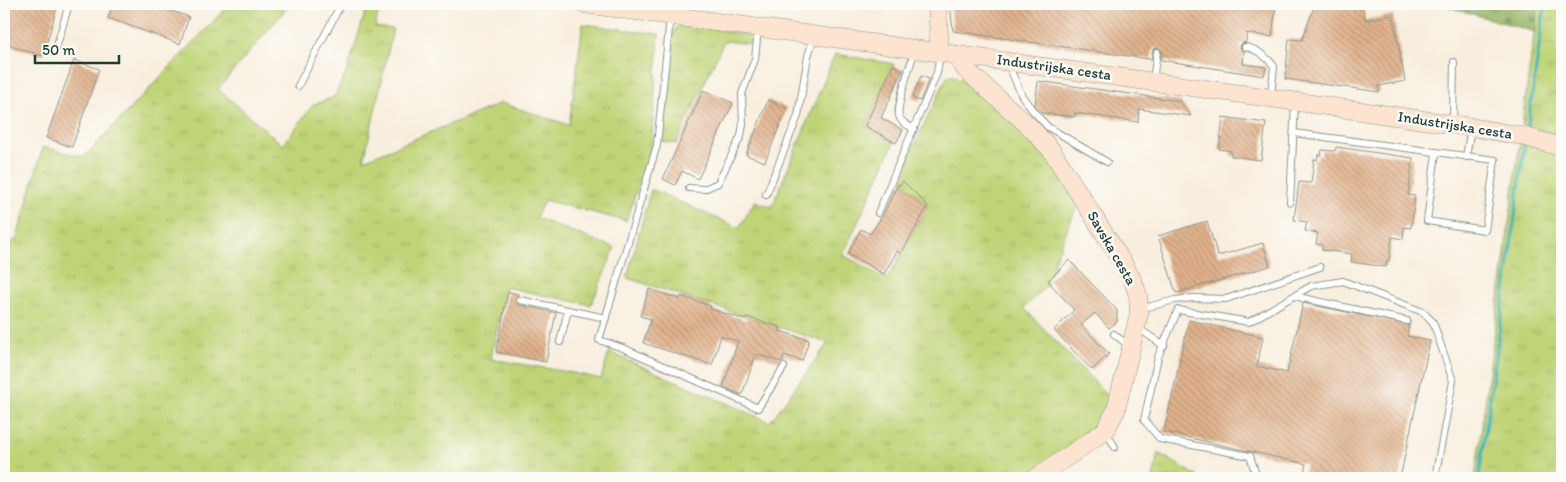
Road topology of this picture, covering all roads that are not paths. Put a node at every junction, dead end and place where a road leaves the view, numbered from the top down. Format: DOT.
graph roads {
  1 [pos="69,4"];
  2 [pos="341,4"];
  3 [pos="585,4"];
  4 [pos="937,4"];
  5 [pos="670,16"];
  6 [pos="759,28"];
  7 [pos="814,35"];
  8 [pos="1245,46"];
  9 [pos="915,49"];
  10 [pos="55,52"];
  11 [pos="1157,52"];
  12 [pos="940,53"];
  13 [pos="959,55"];
  14 [pos="1006,61"];
  15 [pos="1454,62"];
  16 [pos="1153,81"];
  17 [pos="298,86"];
  18 [pos="1271,98"];
  19 [pos="1295,101"];
  20 [pos="1454,124"];
  21 [pos="1471,127"];
  22 [pos="914,129"];
  23 [pos="1294,133"];
  24 [pos="1562,147"];
  25 [pos="1436,153"];
  26 [pos="1466,157"];
  27 [pos="1107,162"];
  28 [pos="689,188"];
  29 [pos="766,195"];
  30 [pos="1290,202"];
  31 [pos="878,212"];
  32 [pos="1320,267"];
  33 [pos="1294,296"];
  34 [pos="520,300"];
  35 [pos="1139,309"];
  36 [pos="568,310"];
  37 [pos="606,318"];
  38 [pos="1407,321"];
  39 [pos="1137,327"];
  40 [pos="1114,334"];
  41 [pos="560,342"];
  42 [pos="1164,346"];
  43 [pos="1131,348"];
  44 [pos="784,367"];
  45 [pos="1105,431"];
  46 [pos="1115,447"];
  47 [pos="1036,478"];
  48 [pos="1257,478"];
  49 [pos="1435,478"];
  1 -- 10 [label="lane"];
  2 -- 17 [label="lane"];
  3 -- 5 [label="street, Industrijska cesta"];
  4 -- 12 [label="street"];
  5 -- 6 [label="street, Industrijska cesta"];
  5 -- 37 [label="lane"];
  6 -- 7 [label="street, Industrijska cesta"];
  6 -- 28 [label="lane"];
  7 -- 9 [label="street, Industrijska cesta"];
  7 -- 29 [label="lane"];
  8 -- 18 [label="lane"];
  9 -- 12 [label="street, Industrijska cesta"];
  9 -- 22 [label="lane"];
  11 -- 16 [label="lane"];
  12 -- 13 [label="street, Industrijska cesta"];
  12 -- 22 [label="lane"];
  13 -- 14 [label="street, Industrijska cesta"];
  13 -- 35 [label="street, Savska cesta"];
  14 -- 16 [label="street, Industrijska cesta"];
  14 -- 27 [label="lane"];
  15 -- 20 [label="lane"];
  16 -- 18 [label="street, Industrijska cesta"];
  18 -- 19 [label="street, Industrijska cesta"];
  19 -- 20 [label="street, Industrijska cesta"];
  19 -- 23 [label="lane"];
  20 -- 21 [label="street, Industrijska cesta"];
  21 -- 24 [label="street, Industrijska cesta"];
  21 -- 26 [label="lane"];
  22 -- 31 [label="lane"];
  23 -- 25 [label="lane"];
  23 -- 30 [label="lane"];
  25 -- 26 [label="lane"];
  25 -- 26 [label="lane"];
  32 -- 35 [label="lane"];
  33 -- 38 [label="lane"];
  33 -- 42 [label="lane"];
  33 -- 49 [label="lane"];
  34 -- 36 [label="lane"];
  35 -- 39 [label="street, Savska cesta"];
  36 -- 37 [label="lane"];
  36 -- 41 [label="lane"];
  37 -- 44 [label="lane"];
  39 -- 42 [label="lane"];
  39 -- 43 [label="street, Savska cesta"];
  40 -- 43 [label="lane"];
  42 -- 48 [label="lane"];
  43 -- 45 [label="street, Savska cesta"];
  45 -- 46 [label="lane"];
  45 -- 47 [label="street, Savska cesta"];
}
